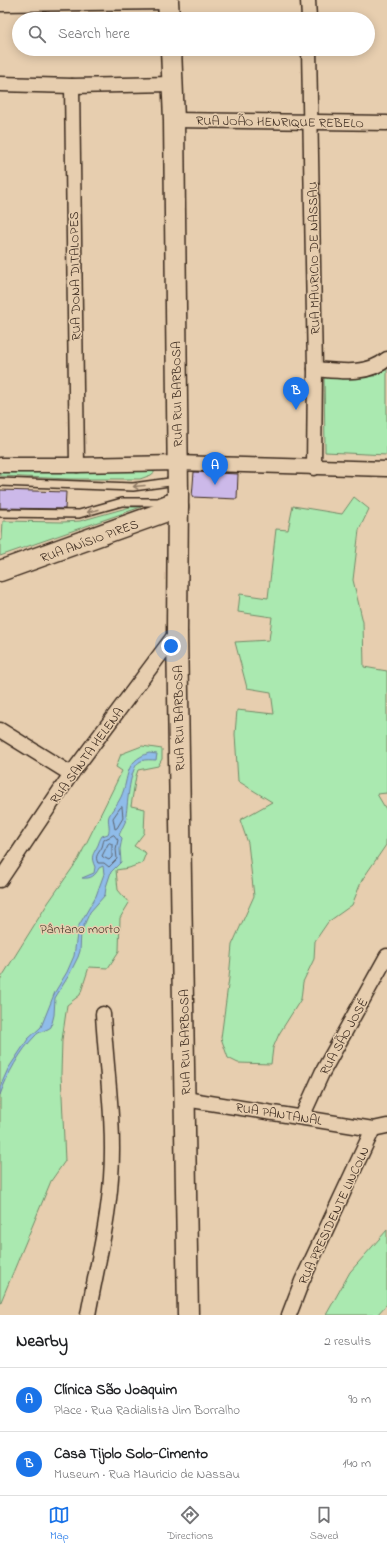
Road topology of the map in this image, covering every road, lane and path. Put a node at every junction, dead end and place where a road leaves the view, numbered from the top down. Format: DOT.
graph roads {
  1 [pos="308,0"];
  2 [pos="7,3"];
  3 [pos="169,7"];
  4 [pos="309,12"];
  5 [pos="171,56"];
  6 [pos="309,56"];
  7 [pos="0,84"];
  8 [pos="172,84"];
  9 [pos="72,86"];
  10 [pos="174,120"];
  11 [pos="311,122"];
  12 [pos="387,123"];
  13 [pos="387,359"];
  14 [pos="315,370"];
  15 [pos="0,465"];
  16 [pos="76,465"];
  17 [pos="314,468"];
  18 [pos="387,469"];
  19 [pos="0,482"];
  20 [pos="178,486"];
  21 [pos="156,509"];
  22 [pos="0,513"];
  23 [pos="0,572"];
  24 [pos="177,632"];
  25 [pos="1,732"];
  26 [pos="71,774"];
  27 [pos="0,880"];
  28 [pos="387,956"];
  29 [pos="103,1014"];
  30 [pos="185,1098"];
  31 [pos="302,1117"];
  32 [pos="387,1126"];
  33 [pos="373,1129"];
  34 [pos="88,1315"];
  35 [pos="188,1315"];
  36 [pos="289,1315"];
  1 -- 4 [label="street"];
  2 -- 3 [label="street"];
  5 -- 8 [label="street, RUA RUI BARBOSA"];
  6 -- 11 [label="street, RUA MAURICIO DE NASSAU"];
  7 -- 9 [label="street"];
  8 -- 9 [label="street"];
  8 -- 10 [label="street, RUA RUI BARBOSA"];
  9 -- 16 [label="street, RUA DONA DITALOPES"];
  10 -- 11 [label="street, RUA JOÃO HENRIQUE REBELO"];
  10 -- 20 [label="street, RUA RUI BARBOSA"];
  11 -- 12 [label="street, RUA JOÃO HENRIQUE REBELO"];
  11 -- 14 [label="street, RUA MAURICIO DE NASSAU"];
  13 -- 14 [label="street"];
  14 -- 17 [label="street, RUA MAURICIO DE NASSAU"];
  15 -- 16 [label="street"];
  16 -- 20 [label="street"];
  17 -- 18 [label="street"];
  17 -- 20 [label="street"];
  20 -- 19 [label="lane, one-way"];
  20 -- 21 [label="street, RUA ANÍSIO PIRES"];
  20 -- 24 [label="street, RUA RUI BARBOSA"];
  21 -- 22 [label="lane, one-way"];
  21 -- 23 [label="street, RUA ANÍSIO PIRES"];
  24 -- 26 [label="street, RUA SANTA HELENA"];
  24 -- 30 [label="street, RUA RUI BARBOSA"];
  25 -- 26 [label="street"];
  26 -- 27 [label="street, RUA SANTA HELENA"];
  28 -- 31 [label="street, RUA SÃO JOSÉ"];
  29 -- 34 [label="street"];
  30 -- 31 [label="street, RUA PANTANAL"];
  30 -- 35 [label="street, RUA RUI BARBOSA"];
  31 -- 33 [label="street, RUA PANTANAL"];
  32 -- 33 [label="street"];
  33 -- 36 [label="street, RUA PRESIDENTE LINCOLN"];
}
